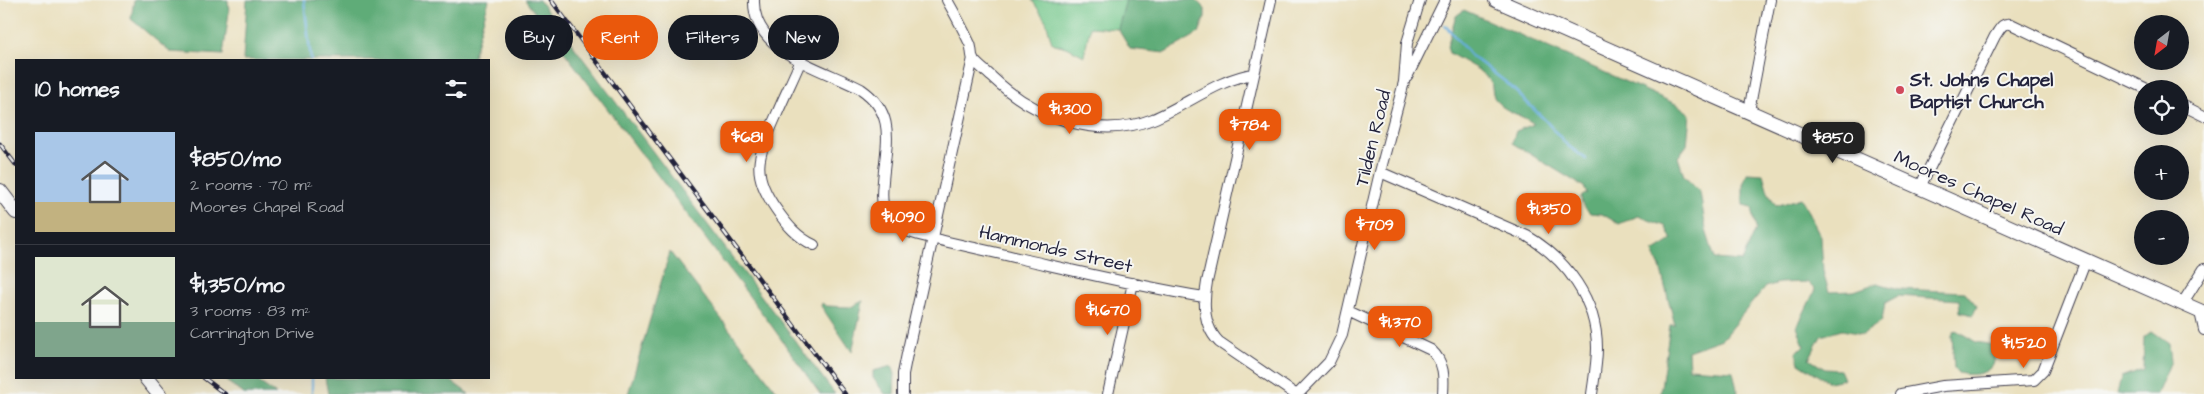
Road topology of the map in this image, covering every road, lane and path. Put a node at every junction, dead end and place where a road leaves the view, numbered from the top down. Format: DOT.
graph roads {
  1 [pos="754,0"];
  2 [pos="947,0"];
  3 [pos="1271,0"];
  4 [pos="1420,0"];
  5 [pos="1445,0"];
  6 [pos="1496,0"];
  7 [pos="1770,0"];
  8 [pos="768,39"];
  9 [pos="973,58"];
  10 [pos="801,60"];
  11 [pos="1254,74"];
  12 [pos="1404,82"];
  13 [pos="2134,83"];
  14 [pos="2189,108"];
  15 [pos="1749,112"];
  16 [pos="2204,116"];
  17 [pos="1380,172"];
  18 [pos="1920,187"];
  19 [pos="0,191"];
  20 [pos="15,211"];
  21 [pos="932,238"];
  22 [pos="814,246"];
  23 [pos="2086,260"];
  24 [pos="2204,269"];
  25 [pos="1133,283"];
  26 [pos="1204,297"];
  27 [pos="2182,304"];
  28 [pos="1348,311"];
  29 [pos="2202,313"];
  30 [pos="2204,330"];
  31 [pos="147,379"];
  32 [pos="159,394"];
  33 [pos="902,394"];
  34 [pos="1108,394"];
  35 [pos="1296,394"];
  36 [pos="1443,394"];
  37 [pos="1592,394"];
  38 [pos="1900,394"];
  1 -- 8 [label="street, Hammonds Street"];
  2 -- 9 [label="street"];
  3 -- 11 [label="street"];
  4 -- 12 [label="street, Tilden Road"];
  5 -- 12 [label="street, Tilden Road"];
  6 -- 15 [label="main road, Moores Chapel Road"];
  7 -- 15 [label="street"];
  9 -- 11 [label="street"];
  9 -- 21 [label="street"];
  10 -- 21 [label="street, Hammonds Street"];
  10 -- 22 [label="street"];
  11 -- 26 [label="street"];
  12 -- 17 [label="street, Tilden Road"];
  13 -- 18 [label="street"];
  14 -- 16 [label="street"];
  15 -- 18 [label="main road, Moores Chapel Road"];
  17 -- 28 [label="street, Tilden Road"];
  17 -- 37 [label="street"];
  18 -- 23 [label="main road, Moores Chapel Road"];
  19 -- 20 [label="main road"];
  21 -- 25 [label="street, Hammonds Street"];
  21 -- 33 [label="street"];
  23 -- 27 [label="main road, Moores Chapel Road"];
  23 -- 38 [label="street"];
  24 -- 27 [label="street"];
  25 -- 26 [label="street, Hammonds Street"];
  25 -- 34 [label="street"];
  26 -- 35 [label="street"];
  27 -- 29 [label="main road, Moores Chapel Road"];
  28 -- 35 [label="street, Tilden Road"];
  28 -- 36 [label="street"];
  29 -- 30 [label="street, Moores Chapel Road"];
  31 -- 32 [label="main road"];
}
